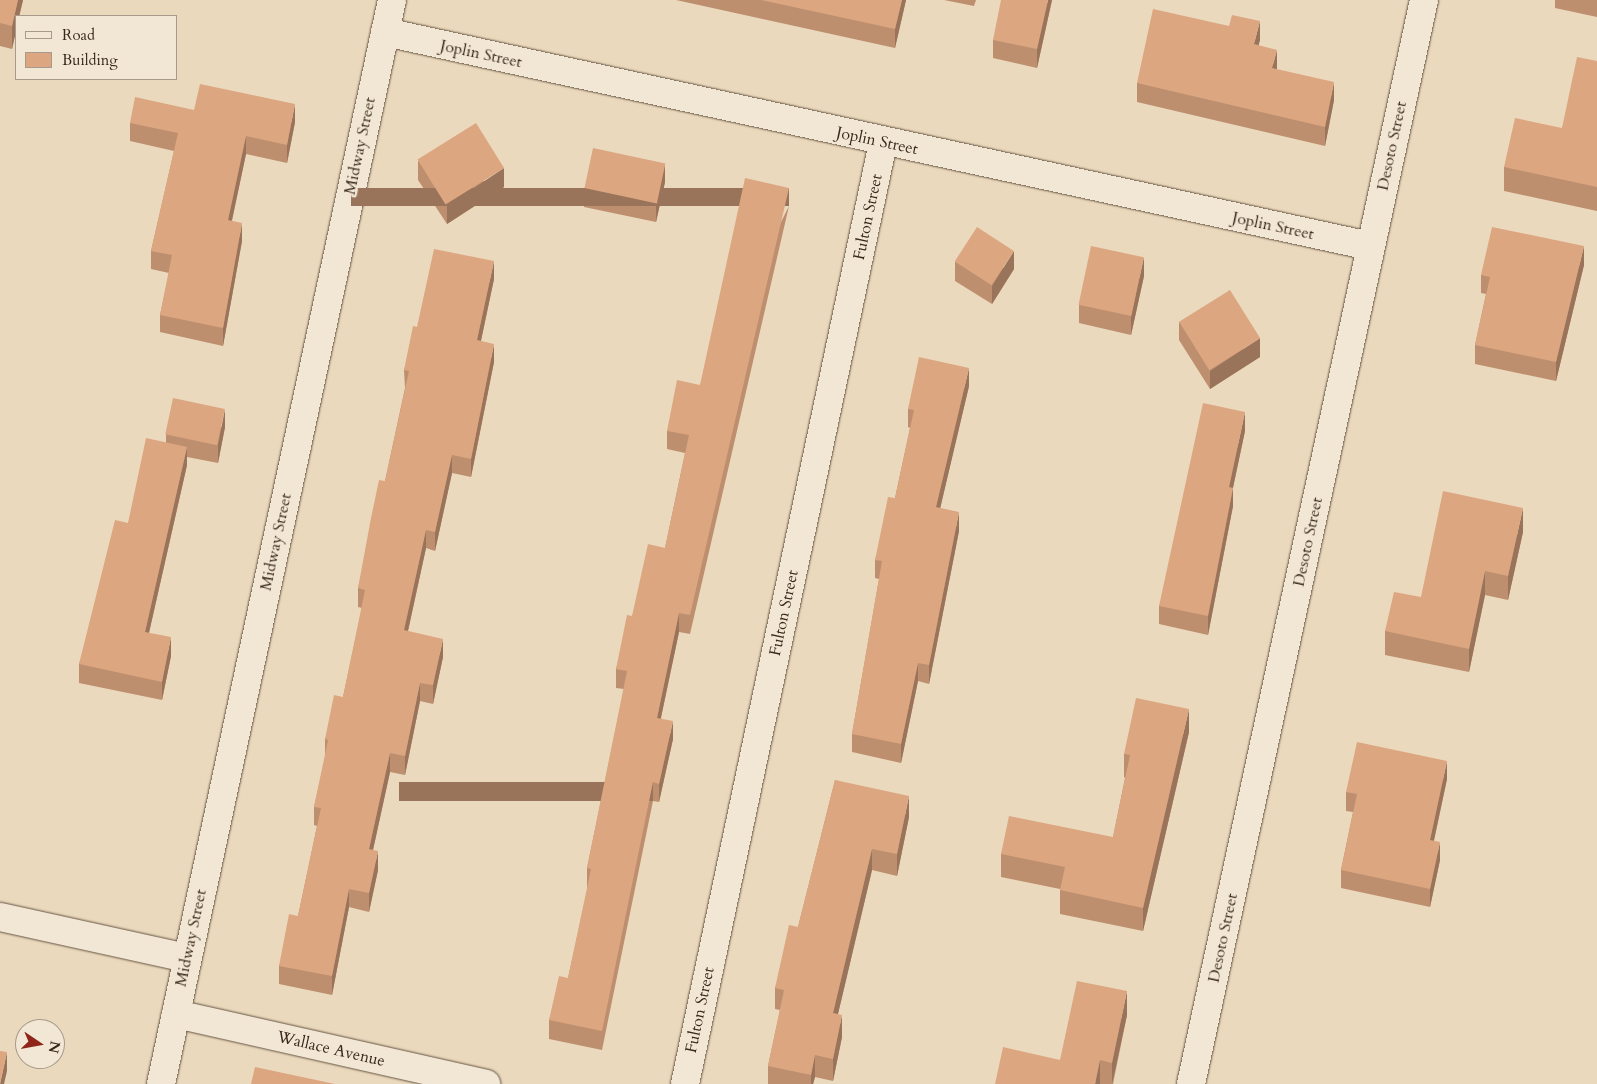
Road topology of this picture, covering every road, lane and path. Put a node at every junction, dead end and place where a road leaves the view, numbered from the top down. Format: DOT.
graph roads {
  1 [pos="392,0"];
  2 [pos="1424,0"];
  3 [pos="384,32"];
  4 [pos="883,143"];
  5 [pos="1370,246"];
  6 [pos="0,918"];
  7 [pos="187,958"];
  8 [pos="176,1014"];
  9 [pos="161,1084"];
  10 [pos="486,1084"];
  11 [pos="685,1084"];
  12 [pos="1191,1084"];
  1 -- 3 [label="street, Midway Street"];
  2 -- 5 [label="street, Desoto Street"];
  3 -- 4 [label="street, Joplin Street"];
  3 -- 7 [label="street, Midway Street"];
  4 -- 5 [label="street, Joplin Street"];
  4 -- 11 [label="street, Fulton Street"];
  5 -- 12 [label="street, Desoto Street"];
  6 -- 7 [label="street"];
  7 -- 8 [label="street, Midway Street"];
  8 -- 9 [label="street, Midway Street"];
  8 -- 10 [label="street, Wallace Avenue"];
}
